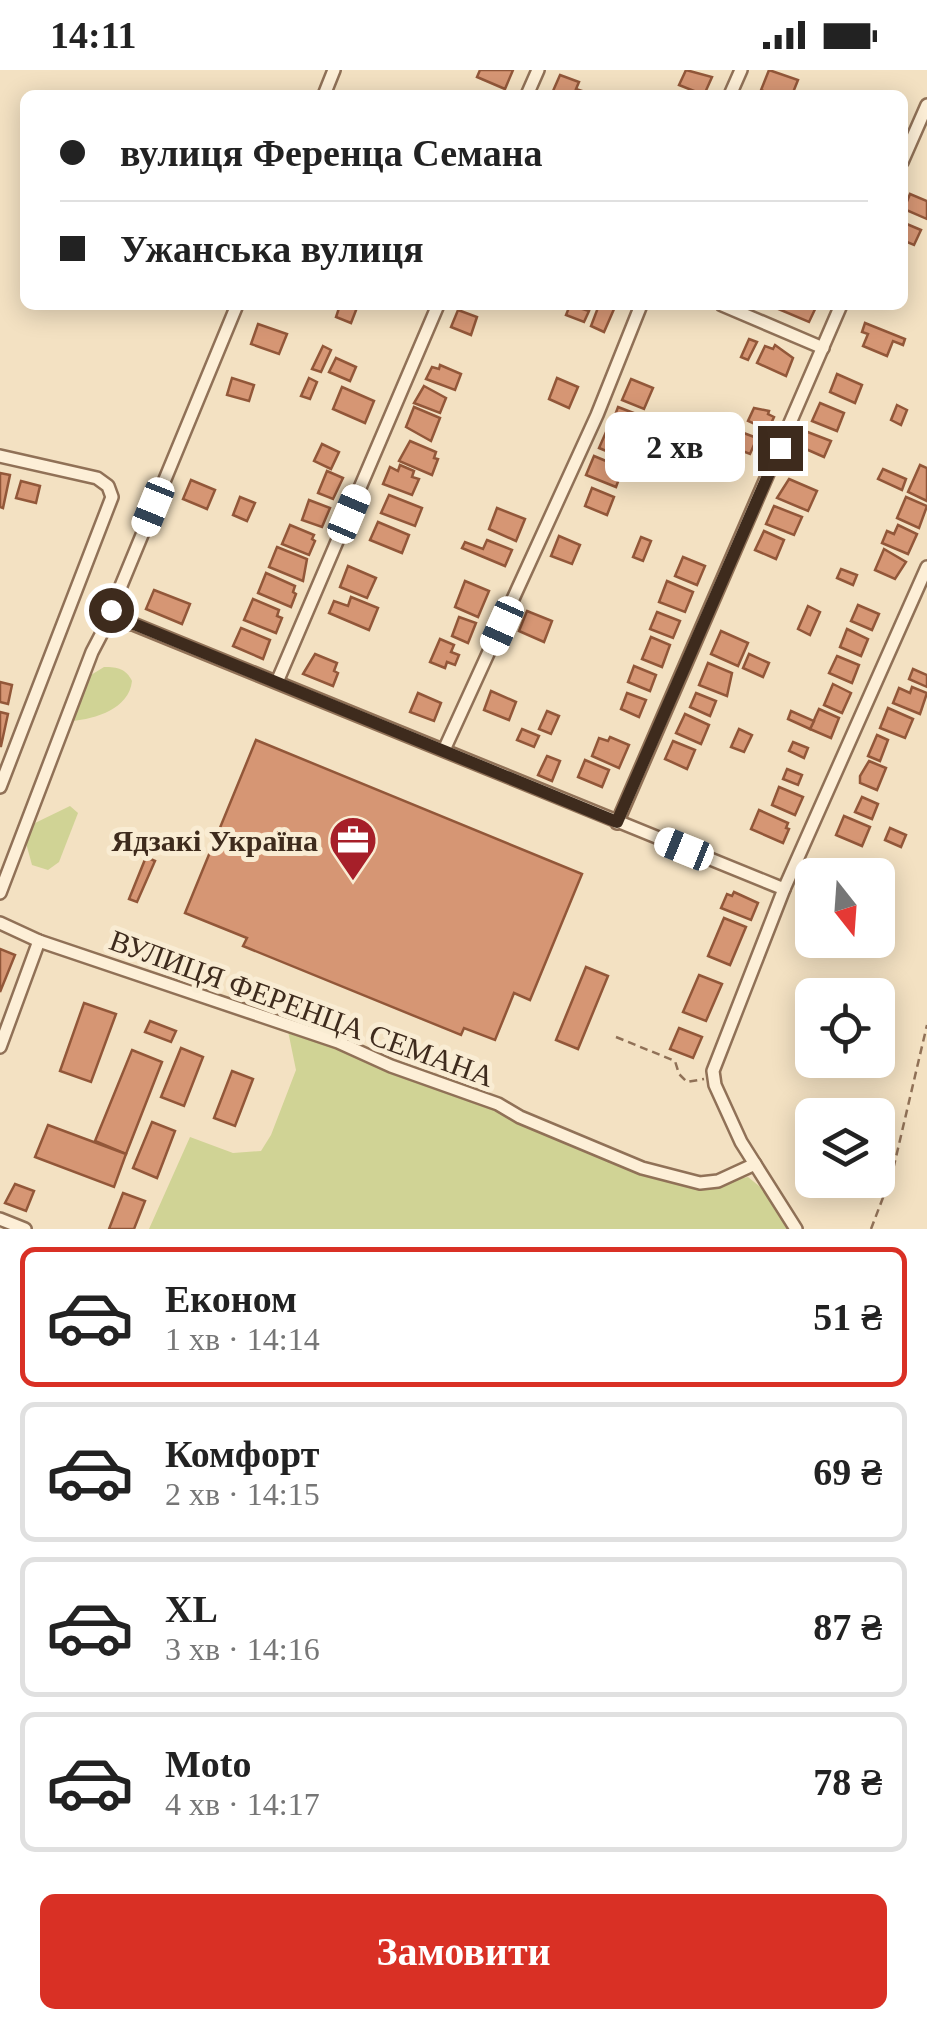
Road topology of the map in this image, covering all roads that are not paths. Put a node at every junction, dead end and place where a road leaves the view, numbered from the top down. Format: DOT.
graph roads {
  1 [pos="927,105"];
  2 [pos="908,148"];
  3 [pos="235,310"];
  4 [pos="436,310"];
  5 [pos="639,310"];
  6 [pos="734,310"];
  7 [pos="839,310"];
  8 [pos="823,348"];
  9 [pos="0,456"];
  10 [pos="927,567"];
  11 [pos="114,624"];
  12 [pos="277,682"];
  13 [pos="444,750"];
  14 [pos="4,766"];
  15 [pos="0,787"];
  16 [pos="617,822"];
  17 [pos="784,889"];
  18 [pos="0,893"];
  19 [pos="0,923"];
  20 [pos="39,941"];
  21 [pos="0,1047"];
  22 [pos="755,1164"];
  23 [pos="0,1220"];
  24 [pos="25,1229"];
  25 [pos="796,1229"];
  1 -- 2 [label="street"];
  3 -- 11 [label="street"];
  4 -- 12 [label="street"];
  5 -- 13 [label="street"];
  6 -- 8 [label="street"];
  7 -- 8 [label="street"];
  8 -- 16 [label="street"];
  9 -- 14 [label="street"];
  10 -- 17 [label="street"];
  11 -- 12 [label="street"];
  11 -- 18 [label="street"];
  12 -- 13 [label="street"];
  13 -- 16 [label="street"];
  14 -- 15 [label="street"];
  16 -- 17 [label="street"];
  17 -- 22 [label="street"];
  19 -- 20 [label="street, ВУЛИЦЯ ФЕРЕНЦА СЕМАНА"];
  20 -- 21 [label="street"];
  20 -- 22 [label="street, ВУЛИЦЯ ФЕРЕНЦА СЕМАНА"];
  22 -- 25 [label="street"];
  23 -- 24 [label="street"];
}
